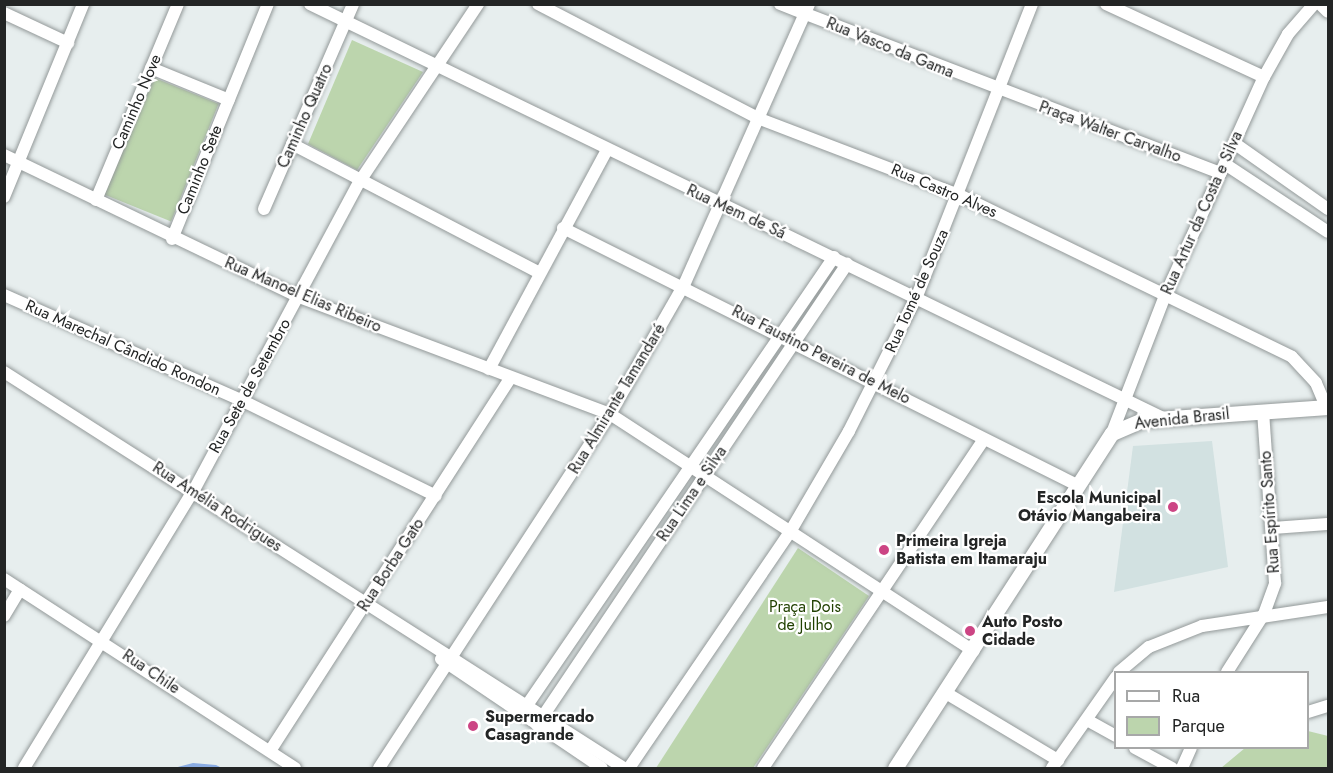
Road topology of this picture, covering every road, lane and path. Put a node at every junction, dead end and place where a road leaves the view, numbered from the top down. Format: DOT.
graph roads {
  1 [pos="83,4"];
  2 [pos="178,4"];
  3 [pos="268,4"];
  4 [pos="310,4"];
  5 [pos="353,4"];
  6 [pos="478,4"];
  7 [pos="538,4"];
  8 [pos="780,4"];
  9 [pos="1032,4"];
  10 [pos="1106,4"];
  11 [pos="1314,4"];
  12 [pos="1320,4"];
  13 [pos="807,9"];
  14 [pos="1329,12"];
  15 [pos="4,14"];
  16 [pos="346,22"];
  17 [pos="68,43"];
  18 [pos="151,68"];
  19 [pos="439,69"];
  20 [pos="1264,77"];
  21 [pos="1000,92"];
  22 [pos="229,100"];
  23 [pos="760,119"];
  24 [pos="1234,143"];
  25 [pos="292,144"];
  26 [pos="606,152"];
  27 [pos="4,154"];
  28 [pos="20,162"];
  29 [pos="1223,168"];
  30 [pos="360,182"];
  31 [pos="959,195"];
  32 [pos="4,197"];
  33 [pos="96,200"];
  34 [pos="723,206"];
  35 [pos="1329,208"];
  36 [pos="264,209"];
  37 [pos="563,228"];
  38 [pos="1329,232"];
  39 [pos="172,239"];
  40 [pos="834,257"];
  41 [pos="847,264"];
  42 [pos="538,272"];
  43 [pos="684,285"];
  44 [pos="4,295"];
  45 [pos="917,296"];
  46 [pos="1165,296"];
  47 [pos="299,297"];
  48 [pos="784,336"];
  49 [pos="797,343"];
  50 [pos="489,369"];
  51 [pos="4,372"];
  52 [pos="510,378"];
  53 [pos="874,383"];
  54 [pos="241,400"];
  55 [pos="1125,400"];
  56 [pos="1327,407"];
  57 [pos="1263,411"];
  58 [pos="610,414"];
  59 [pos="1163,418"];
  60 [pos="1112,434"];
  61 [pos="984,439"];
  62 [pos="693,467"];
  63 [pos="705,475"];
  64 [pos="1077,485"];
  65 [pos="194,490"];
  66 [pos="436,496"];
  67 [pos="1329,524"];
  68 [pos="1272,528"];
  69 [pos="790,532"];
  70 [pos="4,579"];
  71 [pos="20,589"];
  72 [pos="881,591"];
  73 [pos="365,605"];
  74 [pos="1329,607"];
  75 [pos="1264,614"];
  76 [pos="4,616"];
  77 [pos="105,641"];
  78 [pos="974,651"];
  79 [pos="449,658"];
  80 [pos="1120,671"];
  81 [pos="1228,671"];
  82 [pos="1114,680"];
  83 [pos="946,693"];
  84 [pos="1329,706"];
  85 [pos="524,709"];
  86 [pos="1309,712"];
  87 [pos="540,720"];
  88 [pos="1087,720"];
  89 [pos="1114,735"];
  90 [pos="1139,749"];
  91 [pos="1190,749"];
  92 [pos="270,751"];
  93 [pos="1055,764"];
  94 [pos="24,768"];
  95 [pos="295,768"];
  96 [pos="379,768"];
  97 [pos="602,768"];
  98 [pos="627,768"];
  99 [pos="764,768"];
  100 [pos="895,768"];
  101 [pos="1172,768"];
  102 [pos="1182,768"];
  1 -- 17 [label="street"];
  2 -- 18 [label="street, Caminho Nove"];
  3 -- 22 [label="street, Caminho Sete"];
  4 -- 16 [label="street, Rua Mem de Sá"];
  5 -- 16 [label="street, Caminho Quatro"];
  6 -- 19 [label="street, Rua Sete de Setembro"];
  7 -- 23 [label="street, Rua Castro Alves"];
  8 -- 13 [label="street, Rua Vasco da Gama"];
  9 -- 21 [label="street, Rua Tomé de Souza"];
  10 -- 20 [label="street"];
  11 -- 20 [label="street, Rua Artur da Costa e Silva"];
  12 -- 14 [label="street"];
  13 -- 21 [label="street, Rua Vasco da Gama"];
  13 -- 23 [label="street, Rua Almirante Tamandaré"];
  15 -- 17 [label="street"];
  16 -- 19 [label="street, Rua Mem de Sá"];
  16 -- 25 [label="street, Caminho Quatro"];
  17 -- 28 [label="street"];
  18 -- 22 [label="street"];
  18 -- 33 [label="street, Caminho Nove"];
  19 -- 26 [label="street, Rua Mem de Sá"];
  19 -- 30 [label="street, Rua Sete de Setembro"];
  20 -- 24 [label="street, Rua Artur da Costa e Silva"];
  21 -- 29 [label="street, Praça Walter Carvalho"];
  21 -- 31 [label="street, Rua Tomé de Souza"];
  22 -- 39 [label="street, Caminho Sete"];
  23 -- 31 [label="street, Rua Castro Alves"];
  23 -- 34 [label="street, Rua Almirante Tamandaré"];
  24 -- 29 [label="street, Rua Artur da Costa e Silva"];
  24 -- 35 [label="street"];
  25 -- 30 [label="street"];
  25 -- 36 [label="street, Caminho Quatro"];
  26 -- 34 [label="street, Rua Mem de Sá"];
  26 -- 37 [label="street"];
  27 -- 28 [label="street, Rua Manoel Elias Ribeiro"];
  28 -- 32 [label="street"];
  28 -- 33 [label="street, Rua Manoel Elias Ribeiro"];
  29 -- 38 [label="street, Praça Walter Carvalho"];
  29 -- 46 [label="street, Rua Artur da Costa e Silva"];
  30 -- 42 [label="street"];
  30 -- 47 [label="street, Rua Sete de Setembro"];
  31 -- 45 [label="street, Rua Tomé de Souza"];
  31 -- 46 [label="street, Rua Castro Alves"];
  33 -- 39 [label="street, Rua Manoel Elias Ribeiro"];
  34 -- 40 [label="street, Rua Mem de Sá"];
  34 -- 43 [label="street, Rua Almirante Tamandaré"];
  37 -- 42 [label="street"];
  37 -- 43 [label="street, Rua Faustino Pereira de Melo"];
  39 -- 47 [label="street, Rua Manoel Elias Ribeiro"];
  40 -- 41 [label="street, Rua Mem de Sá"];
  40 -- 48 [label="street, Rua Lima e Silva"];
  41 -- 45 [label="street, Rua Mem de Sá"];
  41 -- 49 [label="street, Rua Lima e Silva"];
  42 -- 50 [label="street"];
  43 -- 48 [label="street, Rua Faustino Pereira de Melo"];
  43 -- 58 [label="street, Rua Almirante Tamandaré"];
  44 -- 54 [label="street, Rua Marechal Cândido Rondon"];
  45 -- 53 [label="street, Rua Tomé de Souza"];
  45 -- 55 [label="street, Rua Mem de Sá"];
  46 -- 55 [label="street, Rua Artur da Costa e Silva"];
  46 -- 56 [label="street, Rua Castro Alves"];
  47 -- 50 [label="street, Rua Manoel Elias Ribeiro"];
  47 -- 54 [label="street, Rua Sete de Setembro"];
  48 -- 49 [label="street, Rua Faustino Pereira de Melo"];
  48 -- 62 [label="street, Rua Lima e Silva"];
  49 -- 53 [label="street, Rua Faustino Pereira de Melo"];
  49 -- 63 [label="street, Rua Lima e Silva"];
  50 -- 52 [label="street, Rua Manoel Elias Ribeiro"];
  51 -- 65 [label="street, Rua Amélia Rodrigues"];
  52 -- 58 [label="street, Rua Manoel Elias Ribeiro"];
  52 -- 66 [label="street, Rua Borba Gato"];
  53 -- 61 [label="street, Rua Faustino Pereira de Melo"];
  53 -- 69 [label="street, Rua Tomé de Souza"];
  54 -- 65 [label="street, Rua Sete de Setembro"];
  54 -- 66 [label="street, Rua Marechal Cândido Rondon"];
  55 -- 59 [label="street, Rua Mem de Sá"];
  55 -- 60 [label="street, Rua Artur da Costa e Silva"];
  56 -- 57 [label="street, Avenida Brasil"];
  57 -- 59 [label="street, Avenida Brasil"];
  57 -- 68 [label="street, Rua Espírito Santo"];
  58 -- 62 [label="street, Rua Manoel Elias Ribeiro"];
  58 -- 79 [label="street, Rua Almirante Tamandaré"];
  59 -- 60 [label="street, Avenida Brasil"];
  60 -- 64 [label="street, Avenida Brasil"];
  61 -- 64 [label="street, Rua Faustino Pereira de Melo"];
  61 -- 72 [label="street"];
  62 -- 63 [label="street, Rua Manoel Elias Ribeiro"];
  62 -- 85 [label="street, Rua Lima e Silva"];
  63 -- 69 [label="street, Rua Manoel Elias Ribeiro"];
  63 -- 87 [label="street, Rua Lima e Silva"];
  64 -- 78 [label="street, Avenida Brasil"];
  65 -- 73 [label="street, Rua Amélia Rodrigues"];
  65 -- 77 [label="street, Rua Sete de Setembro"];
  66 -- 73 [label="street, Rua Borba Gato"];
  67 -- 68 [label="street"];
  68 -- 75 [label="street, Rua Espírito Santo"];
  69 -- 72 [label="street"];
  69 -- 98 [label="street"];
  70 -- 71 [label="street, Rua Chile"];
  71 -- 76 [label="street"];
  71 -- 77 [label="street, Rua Chile"];
  72 -- 78 [label="street"];
  72 -- 99 [label="street"];
  73 -- 79 [label="street, Rua Amélia Rodrigues"];
  73 -- 92 [label="street, Rua Borba Gato"];
  74 -- 75 [label="street"];
  75 -- 80 [label="street"];
  75 -- 81 [label="street, Rua Espírito Santo"];
  77 -- 92 [label="street, Rua Chile"];
  77 -- 94 [label="street, Rua Sete de Setembro"];
  78 -- 83 [label="street, Avenida Brasil"];
  79 -- 85 [label="street, Rua Amélia Rodrigues"];
  79 -- 96 [label="street, Rua Almirante Tamandaré"];
  82 -- 88 [label="street"];
  83 -- 93 [label="street"];
  83 -- 100 [label="street, Avenida Brasil"];
  84 -- 86 [label="street"];
  85 -- 87 [label="street, Rua Amélia Rodrigues"];
  87 -- 97 [label="street, Rua Amélia Rodrigues"];
  87 -- 98 [label="street, Rua Amélia Rodrigues"];
  88 -- 89 [label="street"];
  88 -- 93 [label="street"];
  90 -- 101 [label="street"];
  91 -- 102 [label="street"];
  92 -- 95 [label="street, Rua Chile"];
}
